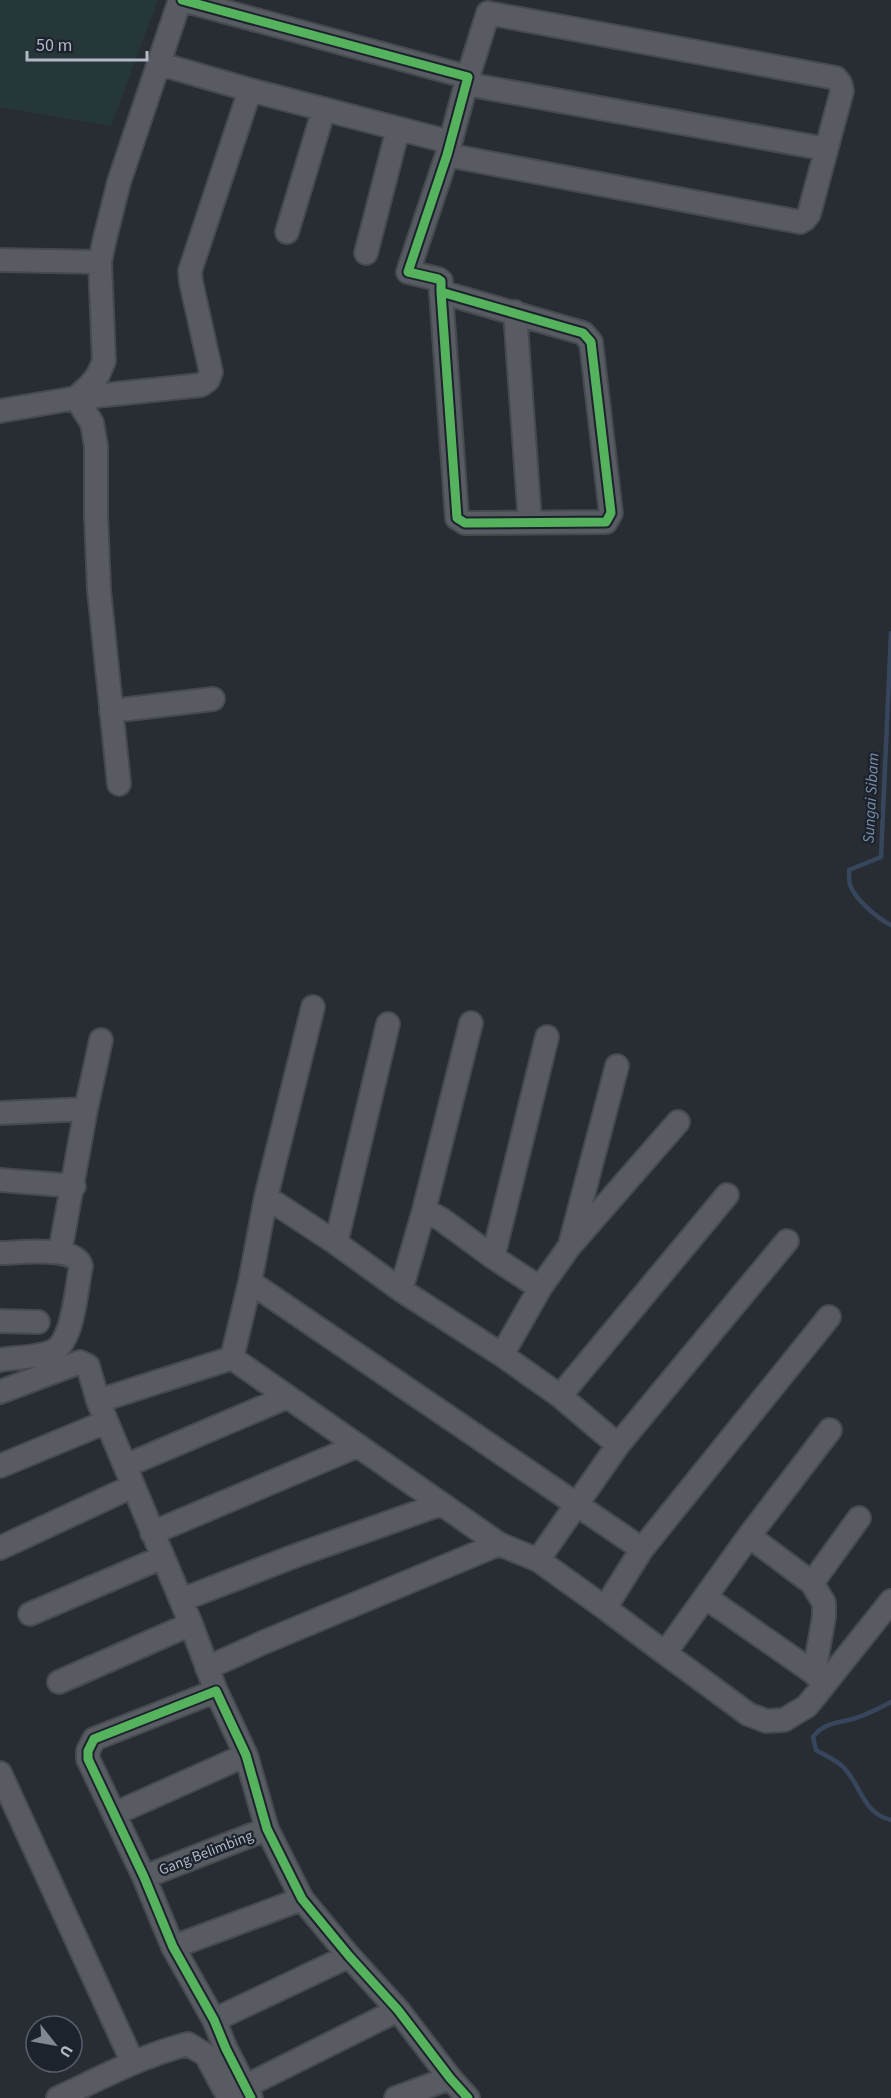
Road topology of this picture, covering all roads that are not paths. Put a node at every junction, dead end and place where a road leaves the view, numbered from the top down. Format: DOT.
graph roads {
  1 [pos="181,0"];
  2 [pos="490,7"];
  3 [pos="160,63"];
  4 [pos="467,80"];
  5 [pos="250,90"];
  6 [pos="324,109"];
  7 [pos="398,129"];
  8 [pos="448,148"];
  9 [pos="826,149"];
  10 [pos="287,232"];
  11 [pos="366,253"];
  12 [pos="0,260"];
  13 [pos="100,262"];
  14 [pos="441,292"];
  15 [pos="515,312"];
  16 [pos="76,398"];
  17 [pos="0,411"];
  18 [pos="530,522"];
  19 [pos="213,699"];
  20 [pos="111,711"];
  21 [pos="119,784"];
  22 [pos="313,1007"];
  23 [pos="471,1023"];
  24 [pos="388,1024"];
  25 [pos="548,1037"];
  26 [pos="101,1040"];
  27 [pos="617,1066"];
  28 [pos="86,1109"];
  29 [pos="0,1113"];
  30 [pos="678,1122"];
  31 [pos="0,1180"];
  32 [pos="74,1186"];
  33 [pos="727,1195"];
  34 [pos="266,1197"];
  35 [pos="424,1210"];
  36 [pos="787,1241"];
  37 [pos="336,1243"];
  38 [pos="569,1247"];
  39 [pos="60,1252"];
  40 [pos="0,1253"];
  41 [pos="493,1257"];
  42 [pos="250,1282"];
  43 [pos="540,1288"];
  44 [pos="400,1290"];
  45 [pos="829,1317"];
  46 [pos="0,1321"];
  47 [pos="38,1322"];
  48 [pos="502,1355"];
  49 [pos="232,1358"];
  50 [pos="0,1359"];
  51 [pos="0,1392"];
  52 [pos="560,1396"];
  53 [pos="287,1397"];
  54 [pos="98,1401"];
  55 [pos="106,1422"];
  56 [pos="830,1430"];
  57 [pos="618,1445"];
  58 [pos="357,1446"];
  59 [pos="0,1466"];
  60 [pos="129,1476"];
  61 [pos="441,1504"];
  62 [pos="577,1506"];
  63 [pos="859,1518"];
  64 [pos="153,1533"];
  65 [pos="748,1536"];
  66 [pos="498,1544"];
  67 [pos="0,1548"];
  68 [pos="642,1549"];
  69 [pos="162,1557"];
  70 [pos="538,1560"];
  71 [pos="812,1583"];
  72 [pos="705,1597"];
  73 [pos="181,1600"];
  74 [pos="891,1601"];
  75 [pos="605,1608"];
  76 [pos="30,1614"];
  77 [pos="191,1624"];
  78 [pos="666,1653"];
  79 [pos="207,1668"];
  80 [pos="819,1679"];
  81 [pos="59,1682"];
  82 [pos="216,1691"];
  83 [pos="246,1755"];
  84 [pos="0,1773"];
  85 [pos="114,1814"];
  86 [pos="267,1829"];
  87 [pos="144,1876"];
  88 [pos="302,1899"];
  89 [pos="173,1947"];
  90 [pos="349,1956"];
  91 [pos="398,2010"];
  92 [pos="214,2020"];
  93 [pos="216,2052"];
  94 [pos="133,2063"];
  95 [pos="450,2078"];
  96 [pos="242,2094"];
  97 [pos="58,2098"];
  98 [pos="396,2098"];
  99 [pos="468,2098"];
  1 -- 3 [label="street"];
  1 -- 4 [label="street"];
  2 -- 4 [label="street"];
  2 -- 9 [label="street"];
  3 -- 5 [label="street"];
  3 -- 13 [label="street"];
  4 -- 8 [label="street"];
  4 -- 9 [label="street"];
  5 -- 6 [label="street"];
  5 -- 16 [label="street"];
  6 -- 7 [label="street"];
  6 -- 10 [label="street"];
  7 -- 8 [label="street"];
  7 -- 11 [label="street"];
  8 -- 9 [label="street"];
  8 -- 14 [label="street"];
  12 -- 13 [label="street"];
  13 -- 16 [label="street"];
  14 -- 15 [label="street"];
  14 -- 18 [label="street"];
  15 -- 18 [label="street"];
  15 -- 18 [label="street"];
  16 -- 17 [label="street"];
  16 -- 20 [label="street"];
  19 -- 20 [label="street"];
  20 -- 21 [label="street"];
  22 -- 34 [label="street"];
  23 -- 35 [label="street"];
  24 -- 37 [label="street"];
  25 -- 41 [label="street"];
  26 -- 28 [label="street"];
  27 -- 38 [label="street"];
  28 -- 29 [label="street"];
  28 -- 32 [label="street"];
  30 -- 38 [label="street"];
  31 -- 32 [label="street"];
  32 -- 39 [label="street"];
  33 -- 52 [label="street"];
  34 -- 37 [label="street"];
  34 -- 42 [label="street"];
  35 -- 41 [label="street"];
  35 -- 44 [label="street"];
  36 -- 57 [label="street"];
  37 -- 44 [label="street"];
  38 -- 43 [label="street"];
  39 -- 40 [label="street"];
  39 -- 50 [label="street"];
  41 -- 43 [label="street"];
  42 -- 49 [label="street"];
  42 -- 62 [label="street"];
  43 -- 48 [label="street"];
  44 -- 48 [label="street"];
  45 -- 68 [label="street"];
  46 -- 47 [label="street"];
  48 -- 52 [label="street"];
  49 -- 53 [label="street"];
  49 -- 54 [label="street"];
  51 -- 54 [label="street"];
  52 -- 57 [label="street"];
  53 -- 58 [label="street"];
  53 -- 60 [label="street"];
  54 -- 55 [label="street"];
  55 -- 59 [label="street"];
  55 -- 60 [label="street"];
  56 -- 65 [label="street"];
  57 -- 62 [label="street"];
  58 -- 61 [label="street"];
  58 -- 64 [label="street"];
  60 -- 64 [label="street"];
  60 -- 67 [label="street"];
  61 -- 66 [label="street"];
  61 -- 73 [label="street"];
  62 -- 68 [label="street"];
  62 -- 70 [label="street"];
  63 -- 71 [label="street"];
  64 -- 69 [label="street"];
  65 -- 71 [label="street"];
  65 -- 72 [label="street"];
  66 -- 70 [label="street"];
  66 -- 79 [label="street"];
  68 -- 75 [label="street"];
  69 -- 73 [label="street"];
  69 -- 76 [label="street"];
  70 -- 75 [label="street"];
  71 -- 80 [label="street"];
  72 -- 78 [label="street"];
  72 -- 80 [label="street"];
  73 -- 77 [label="street"];
  74 -- 80 [label="street"];
  75 -- 78 [label="street"];
  77 -- 79 [label="street"];
  77 -- 81 [label="street"];
  78 -- 80 [label="street"];
  79 -- 82 [label="street"];
  82 -- 83 [label="street"];
  82 -- 85 [label="street"];
  83 -- 85 [label="street"];
  83 -- 86 [label="street"];
  84 -- 94 [label="street"];
  85 -- 87 [label="street"];
  86 -- 87 [label="street, Gang Belimbing"];
  86 -- 88 [label="street"];
  87 -- 89 [label="street"];
  88 -- 89 [label="street"];
  88 -- 90 [label="street"];
  89 -- 92 [label="street"];
  90 -- 91 [label="street"];
  90 -- 92 [label="street"];
  91 -- 95 [label="street"];
  91 -- 96 [label="street"];
  92 -- 93 [label="street"];
  93 -- 94 [label="street"];
  93 -- 96 [label="street"];
  94 -- 97 [label="street"];
  95 -- 98 [label="street"];
  95 -- 99 [label="street"];
}
